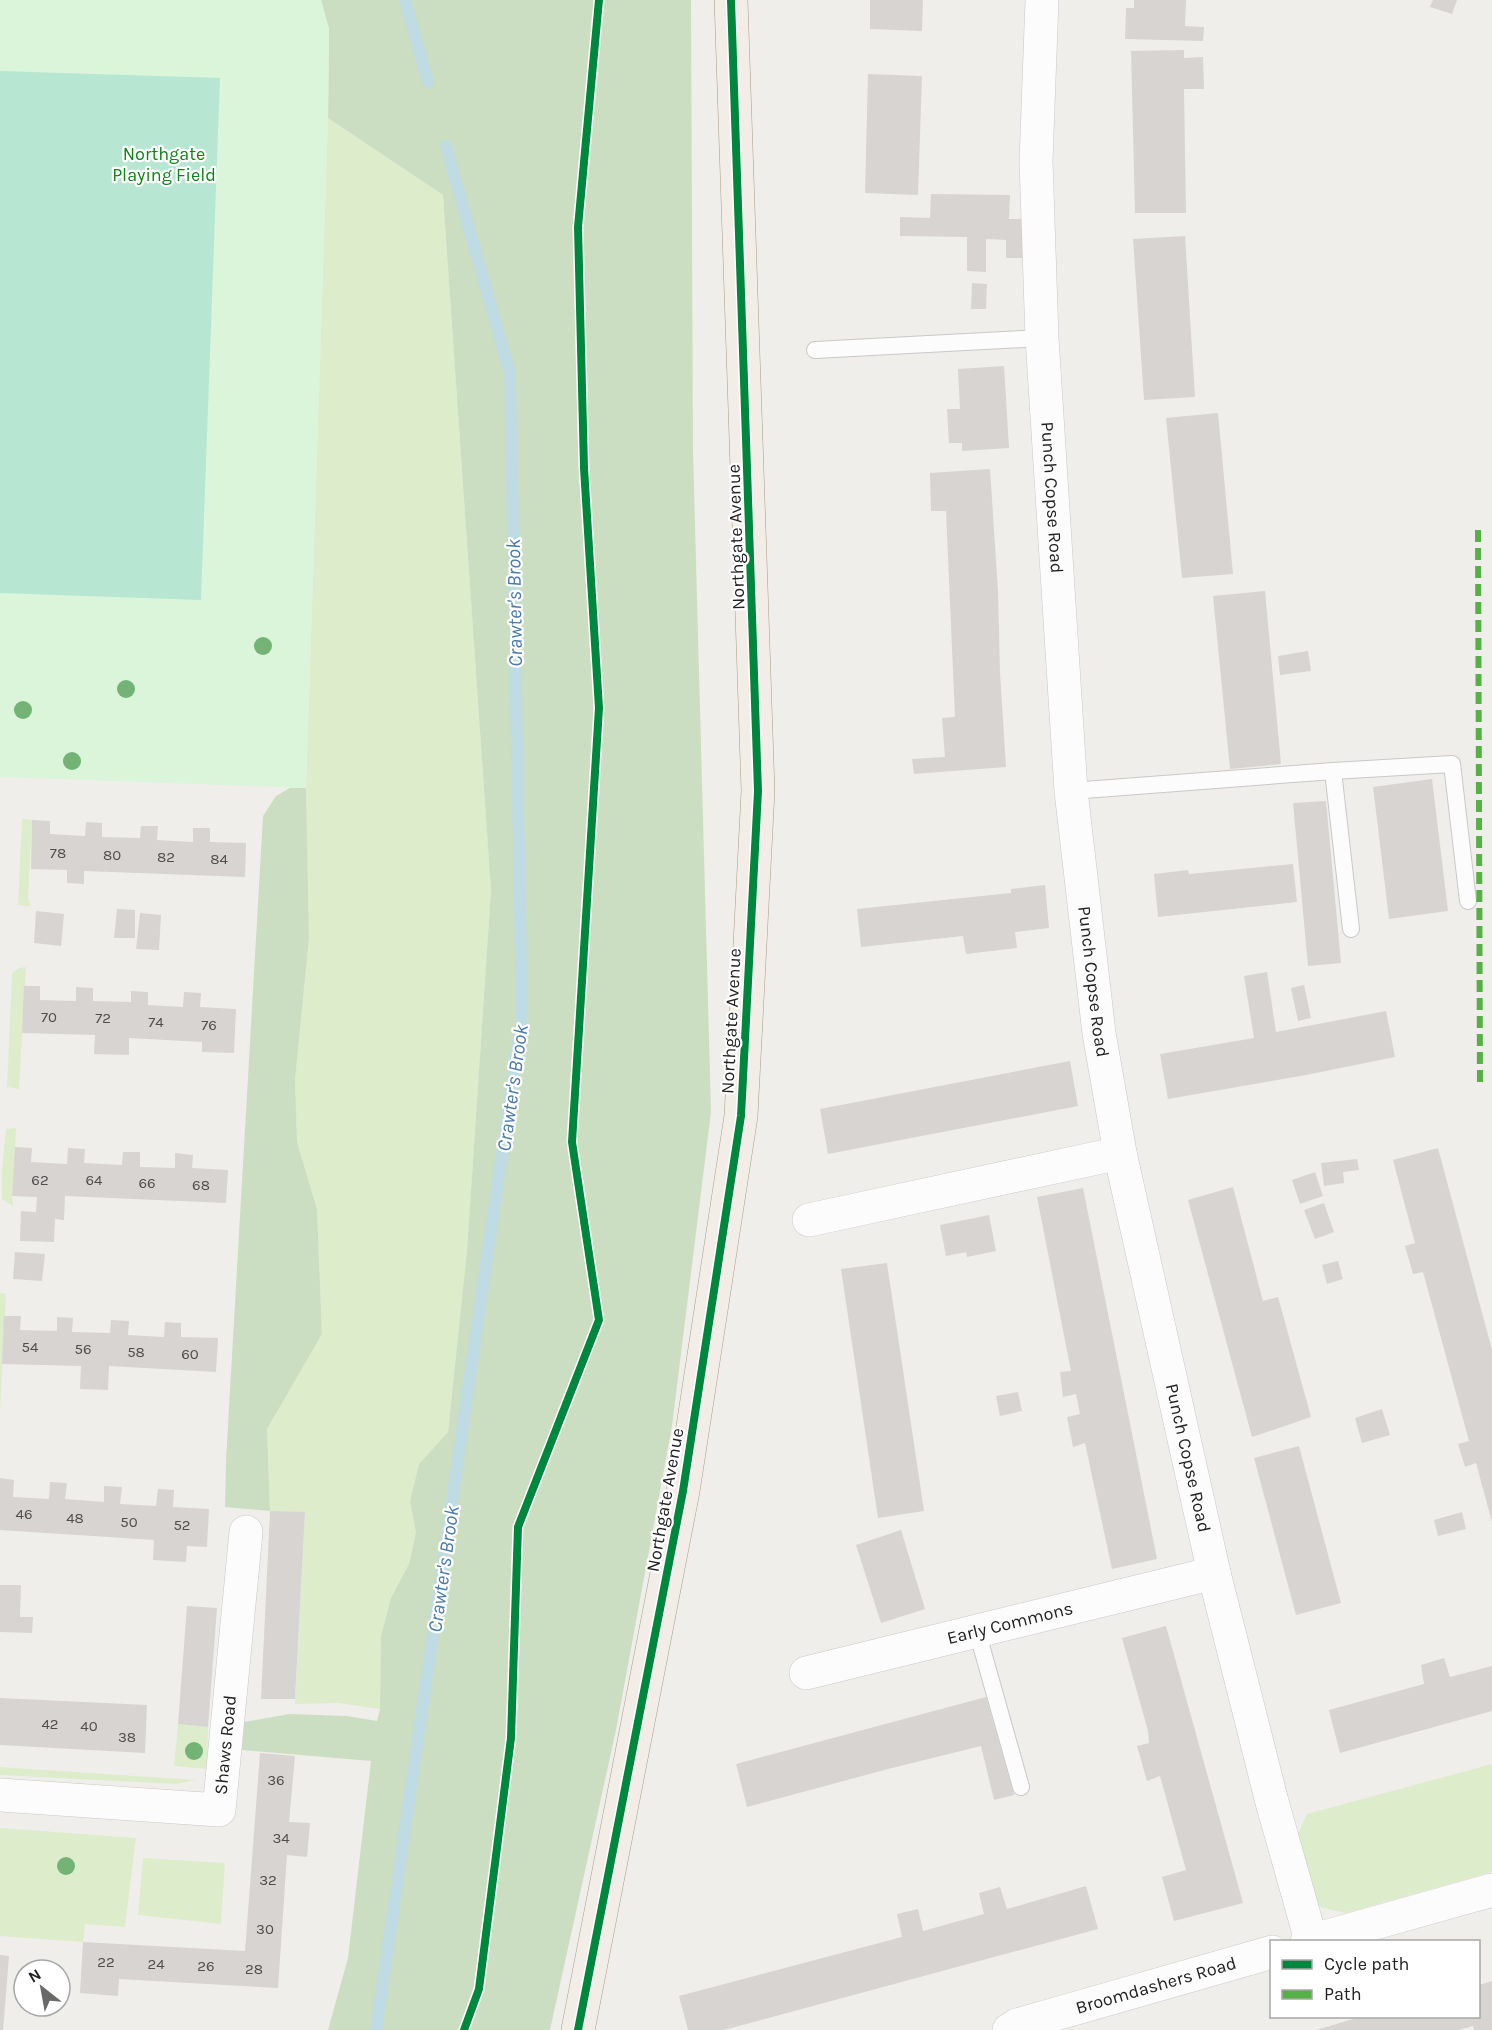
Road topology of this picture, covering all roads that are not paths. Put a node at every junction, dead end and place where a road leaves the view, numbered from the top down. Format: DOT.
graph roads {
  1 [pos="731,0"];
  2 [pos="1042,0"];
  3 [pos="1042,338"];
  4 [pos="815,350"];
  5 [pos="1333,771"];
  6 [pos="1071,791"];
  7 [pos="1468,901"];
  8 [pos="1351,929"];
  9 [pos="1120,1153"];
  10 [pos="809,1220"];
  11 [pos="246,1532"];
  12 [pos="1214,1573"];
  13 [pos="977,1632"];
  14 [pos="806,1673"];
  15 [pos="1021,1786"];
  16 [pos="0,1795"];
  17 [pos="1492,1890"];
  18 [pos="1309,1940"];
  19 [pos="1313,1940"];
  20 [pos="1270,1953"];
  21 [pos="578,2030"];
  22 [pos="1009,2030"];
  1 -- 21 [label="main road, Northgate Avenue"];
  2 -- 3 [label="street, Punch Copse Road"];
  3 -- 4 [label="lane"];
  3 -- 6 [label="street, Punch Copse Road"];
  5 -- 6 [label="lane"];
  5 -- 7 [label="lane"];
  5 -- 8 [label="lane"];
  6 -- 9 [label="street, Punch Copse Road"];
  9 -- 10 [label="street"];
  9 -- 12 [label="street, Punch Copse Road"];
  11 -- 16 [label="street, Shaws Road"];
  12 -- 13 [label="street, Early Commons"];
  12 -- 18 [label="street, Punch Copse Road"];
  13 -- 14 [label="street, Early Commons"];
  13 -- 15 [label="lane"];
  17 -- 19 [label="street"];
  20 -- 22 [label="street, Broomdashers Road"];
}
